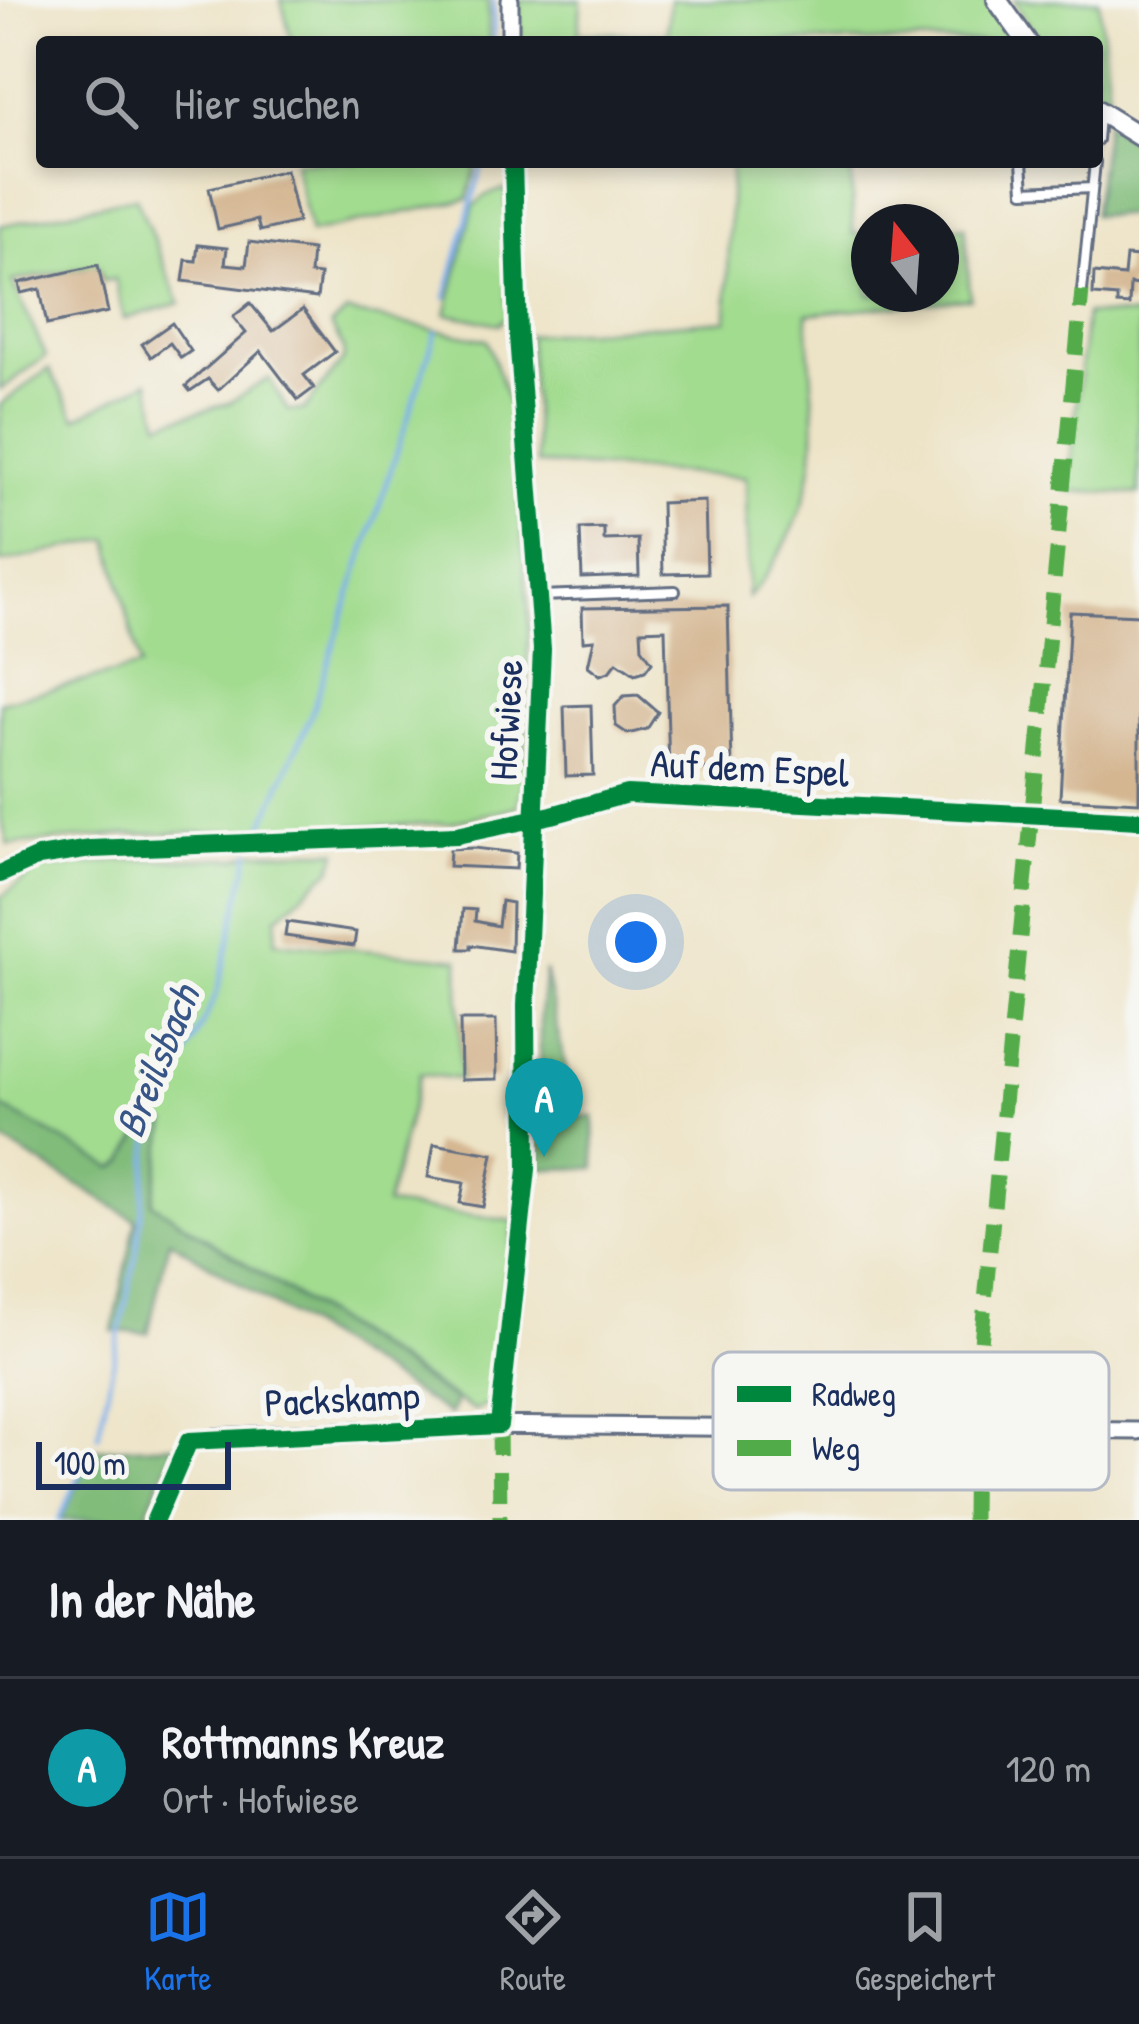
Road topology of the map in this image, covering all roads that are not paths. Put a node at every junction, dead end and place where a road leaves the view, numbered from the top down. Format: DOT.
graph roads {
  1 [pos="510,0"];
  2 [pos="997,0"];
  3 [pos="510,36"];
  4 [pos="1023,36"];
  5 [pos="1103,113"];
  6 [pos="1139,136"];
  7 [pos="513,168"];
  8 [pos="1022,168"];
  9 [pos="1094,168"];
  10 [pos="1092,188"];
  11 [pos="1082,291"];
  12 [pos="675,591"];
  13 [pos="540,596"];
  14 [pos="534,819"];
  15 [pos="1139,820"];
  16 [pos="2,866"];
  17 [pos="499,1425"];
  18 [pos="713,1427"];
  19 [pos="1109,1431"];
  20 [pos="1139,1431"];
  21 [pos="155,1520"];
  1 -- 3 [label="street"];
  2 -- 4 [label="street"];
  5 -- 6 [label="street"];
  7 -- 13 [label="street, Hofwiese"];
  8 -- 10 [label="lane"];
  9 -- 10 [label="lane"];
  10 -- 11 [label="lane"];
  12 -- 13 [label="lane"];
  13 -- 14 [label="street, Hofwiese"];
  14 -- 15 [label="street, Auf dem Espel"];
  14 -- 16 [label="street, Auf dem Espel"];
  14 -- 17 [label="street, Hofwiese"];
  17 -- 18 [label="street, Packskamp"];
  17 -- 21 [label="street, Packskamp"];
  19 -- 20 [label="street, Packskamp"];
}
